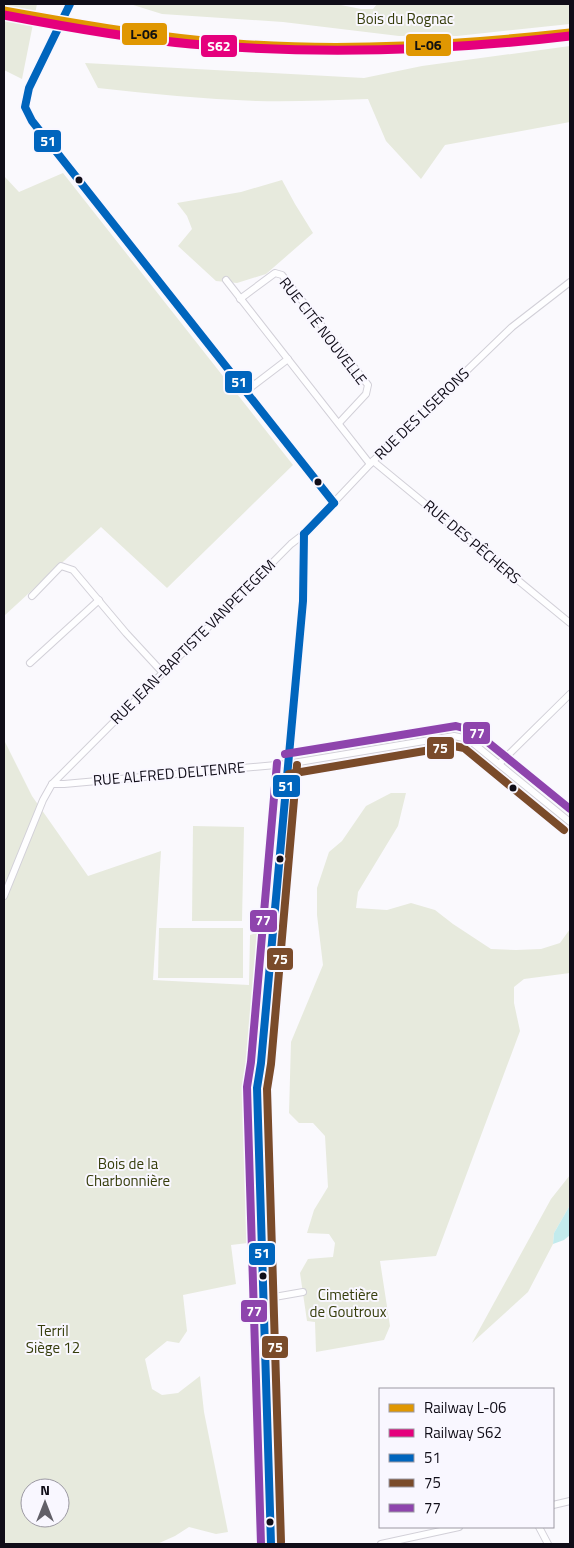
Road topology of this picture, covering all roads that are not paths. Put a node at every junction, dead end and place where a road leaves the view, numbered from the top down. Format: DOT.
graph roads {
  1 [pos="70,4"];
  2 [pos="226,280"];
  3 [pos="570,282"];
  4 [pos="240,299"];
  5 [pos="288,359"];
  6 [pos="246,391"];
  7 [pos="339,423"];
  8 [pos="372,462"];
  9 [pos="334,503"];
  10 [pos="304,534"];
  11 [pos="32,596"];
  12 [pos="99,600"];
  13 [pos="570,623"];
  14 [pos="30,663"];
  15 [pos="163,673"];
  16 [pos="570,694"];
  17 [pos="287,764"];
  18 [pos="499,764"];
  19 [pos="52,784"];
  20 [pos="570,822"];
  21 [pos="4,896"];
  22 [pos="302,1292"];
  23 [pos="263,1299"];
  24 [pos="570,1501"];
  25 [pos="554,1505"];
  26 [pos="454,1528"];
  27 [pos="539,1528"];
  28 [pos="547,1542"];
  29 [pos="271,1544"];
  30 [pos="381,1544"];
  31 [pos="537,1544"];
  1 -- 6 [label="street"];
  2 -- 4 [label="street"];
  3 -- 8 [label="street, RUE DES LISERONS"];
  4 -- 5 [label="street"];
  4 -- 7 [label="street, RUE CITÉ NOUVELLE"];
  5 -- 6 [label="street"];
  5 -- 7 [label="street"];
  6 -- 9 [label="street"];
  7 -- 8 [label="street"];
  8 -- 9 [label="street, RUE DES LISERONS"];
  8 -- 13 [label="street, RUE DES PÊCHERS"];
  9 -- 10 [label="street, RUE JEAN-BAPTISTE VANPETEGEM"];
  10 -- 15 [label="street, RUE JEAN-BAPTISTE VANPETEGEM"];
  10 -- 17 [label="street"];
  11 -- 12 [label="street"];
  12 -- 14 [label="street"];
  12 -- 15 [label="street"];
  15 -- 19 [label="street, RUE JEAN-BAPTISTE VANPETEGEM"];
  16 -- 18 [label="street"];
  17 -- 18 [label="street, RUE ALFRED DELTENRE"];
  17 -- 19 [label="street, RUE ALFRED DELTENRE"];
  17 -- 23 [label="street"];
  18 -- 20 [label="street, RUE ALFRED DELTENRE"];
  19 -- 21 [label="street, RUE JEAN-BAPTISTE VANPETEGEM"];
  22 -- 23 [label="street"];
  23 -- 29 [label="street"];
  24 -- 25 [label="street"];
  26 -- 30 [label="street"];
  27 -- 28 [label="street"];
  28 -- 31 [label="street"];
}
